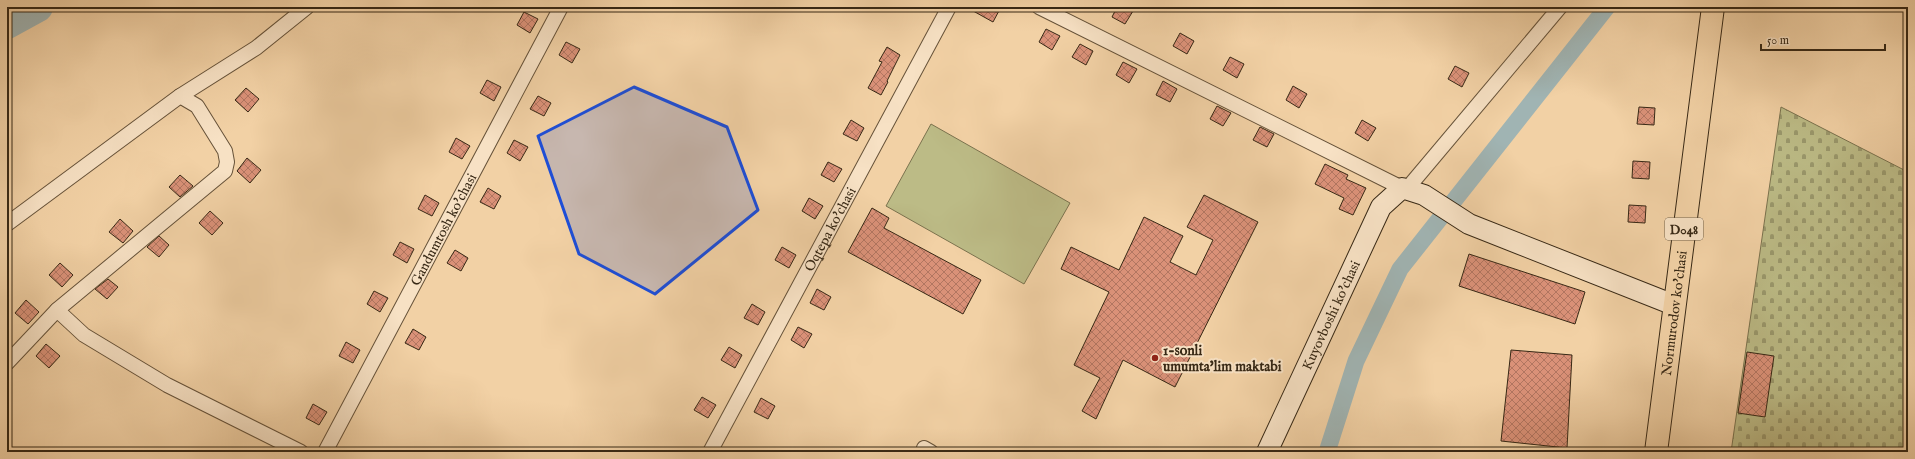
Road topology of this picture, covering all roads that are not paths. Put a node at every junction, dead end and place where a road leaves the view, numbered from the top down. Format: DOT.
graph roads {
  1 [pos="307,7"];
  2 [pos="561,7"];
  3 [pos="949,7"];
  4 [pos="1038,7"];
  5 [pos="1560,7"];
  6 [pos="1713,7"];
  7 [pos="180,96"];
  8 [pos="1411,191"];
  9 [pos="7,224"];
  10 [pos="1674,305"];
  11 [pos="57,310"];
  12 [pos="7,363"];
  13 [pos="301,452"];
  14 [pos="325,452"];
  15 [pos="710,452"];
  16 [pos="1267,452"];
  17 [pos="1656,452"];
  1 -- 7 [label="street"];
  2 -- 14 [label="street, Gandumtosh ko'chasi"];
  3 -- 15 [label="street, Oqtepa ko'chasi"];
  4 -- 8 [label="street"];
  5 -- 8 [label="street, Kuyovboshi ko'chasi"];
  6 -- 10 [label="main road, Normurodov ko'chasi / D048"];
  7 -- 9 [label="street"];
  7 -- 11 [label="street"];
  8 -- 10 [label="main road"];
  8 -- 16 [label="main road, Kuyovboshi ko'chasi"];
  10 -- 17 [label="main road, Normurodov ko'chasi / D048"];
  11 -- 12 [label="street"];
  11 -- 13 [label="street"];
}
